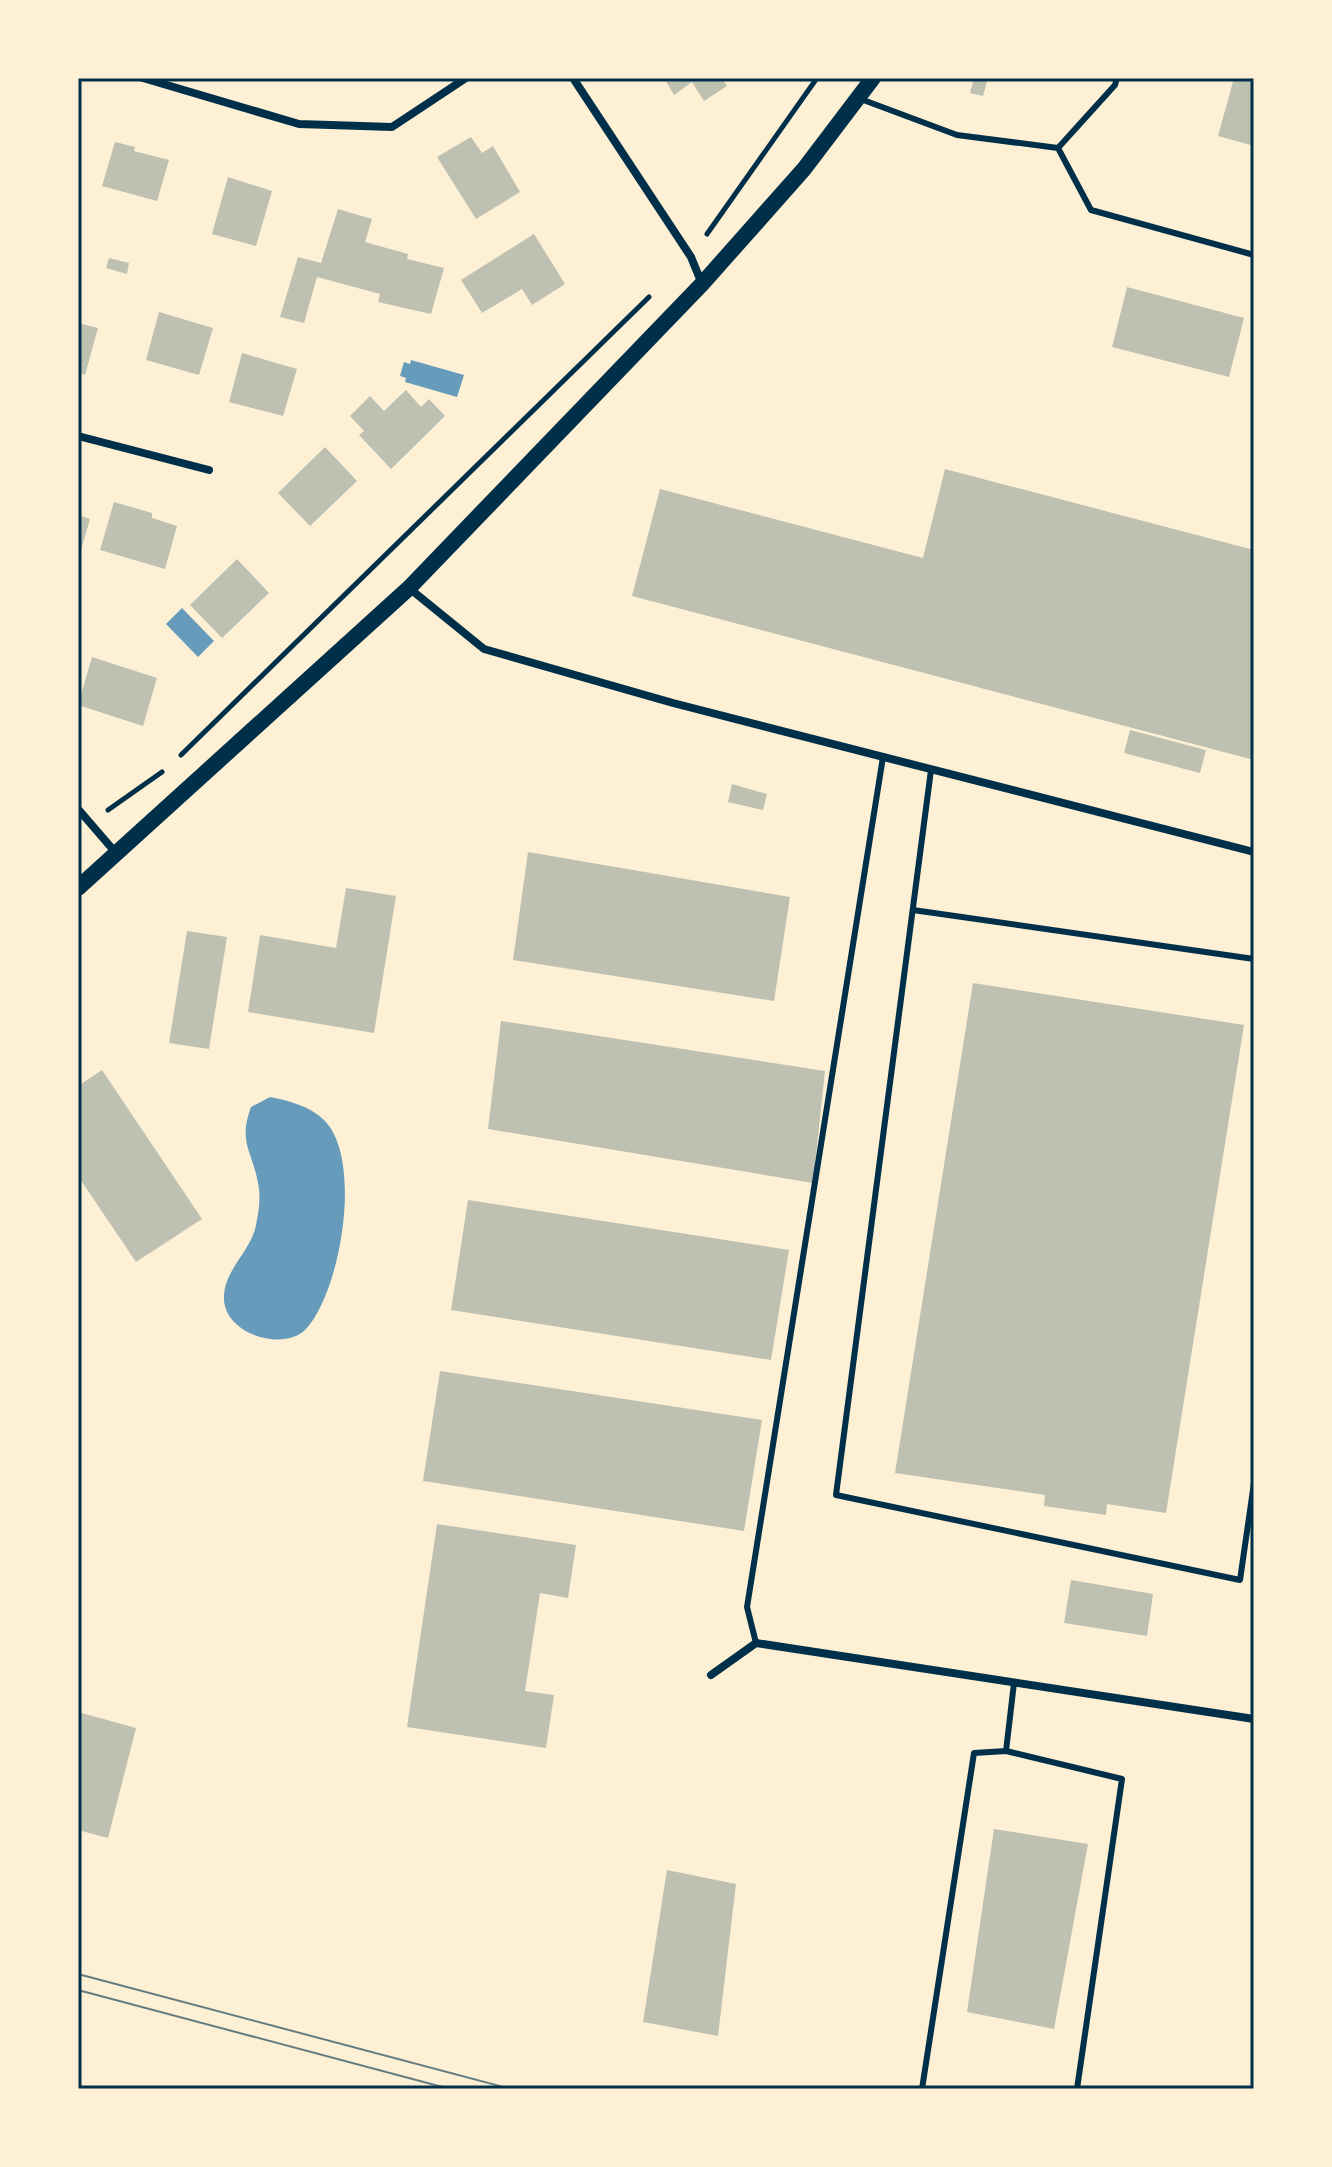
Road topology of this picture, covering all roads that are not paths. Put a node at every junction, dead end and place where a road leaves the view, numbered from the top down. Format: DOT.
graph roads {
  1 [pos="143,78"];
  2 [pos="466,78"];
  3 [pos="573,78"];
  4 [pos="873,78"];
  5 [pos="1117,78"];
  6 [pos="858,98"];
  7 [pos="1058,148"];
  8 [pos="1254,255"];
  9 [pos="702,284"];
  10 [pos="78,436"];
  11 [pos="209,470"];
  12 [pos="409,588"];
  13 [pos="883,757"];
  14 [pos="931,770"];
  15 [pos="78,809"];
  16 [pos="1254,852"];
  17 [pos="116,853"];
  18 [pos="78,888"];
  19 [pos="913,910"];
  20 [pos="1254,959"];
  21 [pos="1254,1483"];
  22 [pos="756,1643"];
  23 [pos="711,1675"];
  24 [pos="1014,1683"];
  25 [pos="1254,1719"];
  26 [pos="1006,1751"];
  27 [pos="922,2089"];
  28 [pos="1077,2089"];
  1 -- 2 [label="street"];
  3 -- 9 [label="street"];
  4 -- 6 [label="main road"];
  5 -- 7 [label="lane"];
  6 -- 7 [label="lane"];
  6 -- 9 [label="main road"];
  7 -- 8 [label="lane"];
  9 -- 12 [label="main road"];
  10 -- 11 [label="street"];
  12 -- 13 [label="street"];
  12 -- 17 [label="main road"];
  13 -- 14 [label="street"];
  13 -- 22 [label="lane"];
  14 -- 16 [label="street"];
  14 -- 19 [label="lane"];
  15 -- 17 [label="street"];
  17 -- 18 [label="main road"];
  19 -- 20 [label="lane"];
  19 -- 21 [label="lane"];
  22 -- 23 [label="street"];
  22 -- 24 [label="street"];
  24 -- 25 [label="street"];
  24 -- 26 [label="lane"];
  26 -- 27 [label="lane"];
  26 -- 28 [label="lane"];
}
